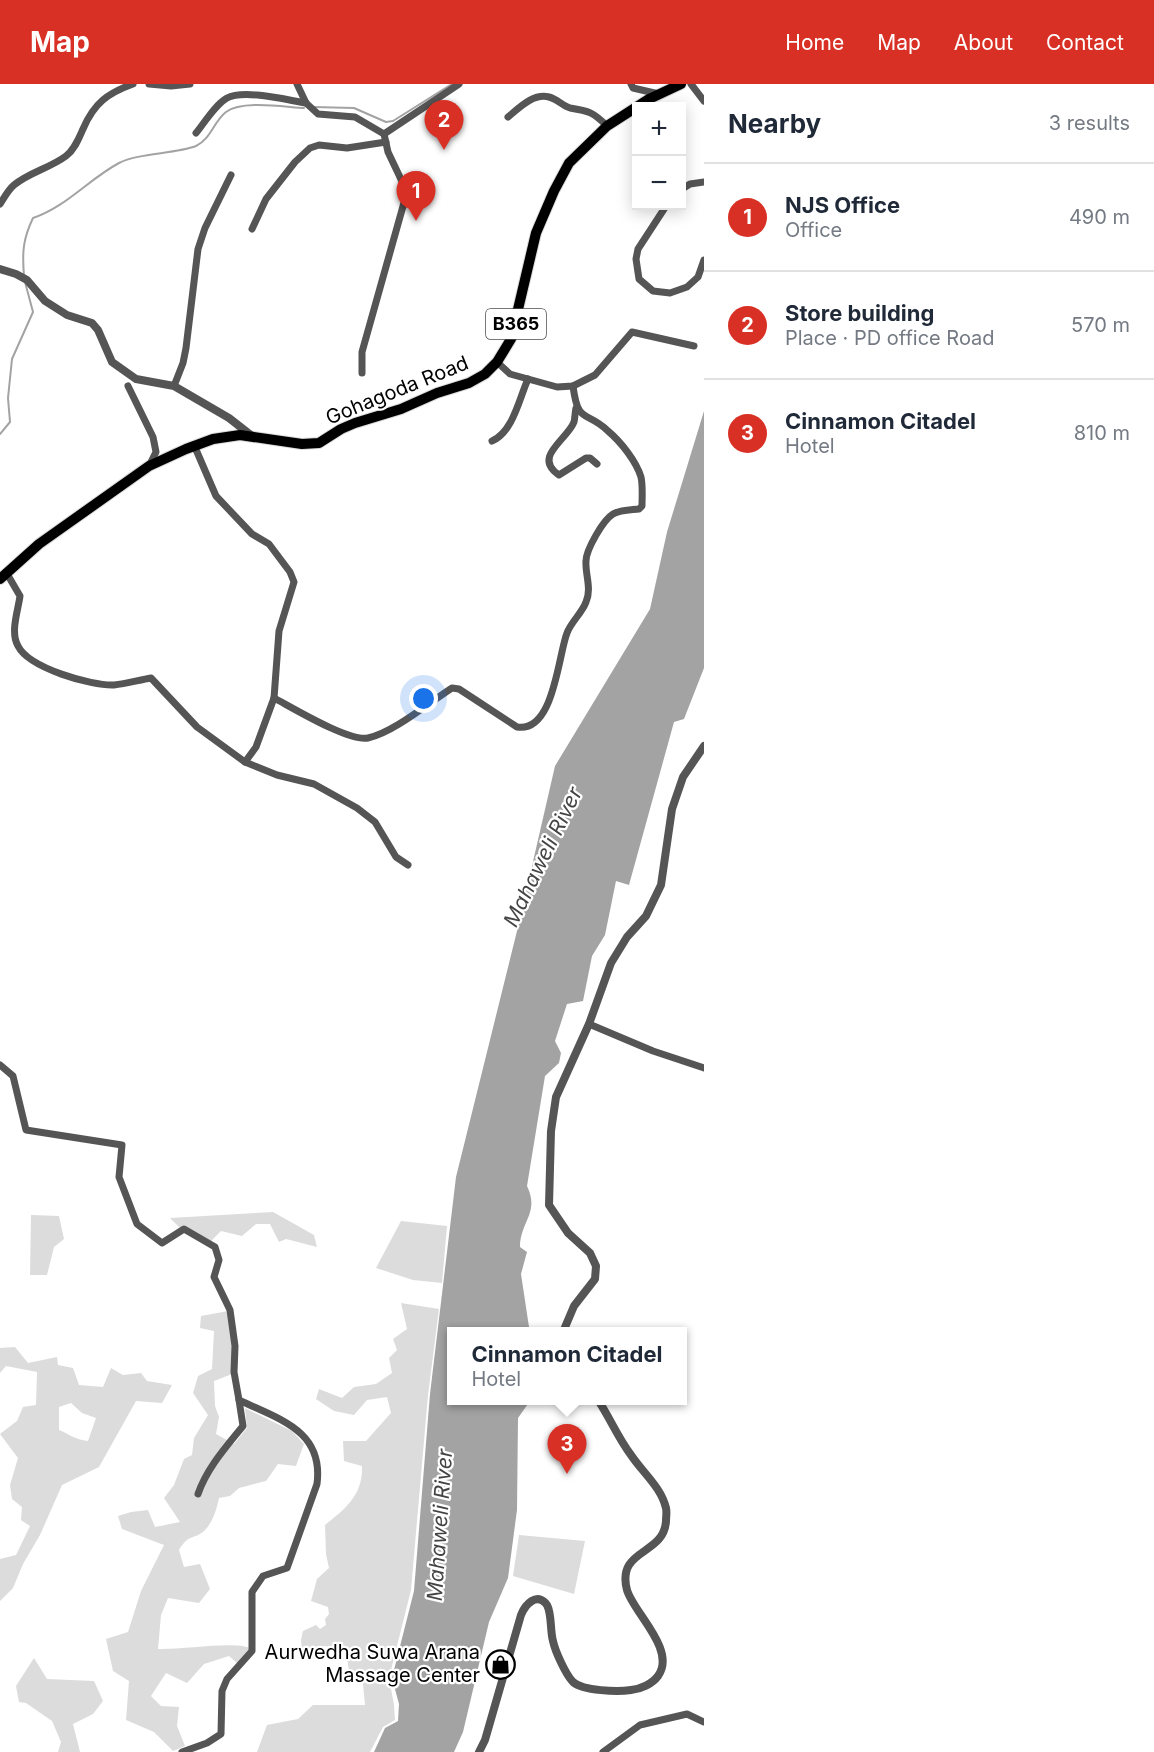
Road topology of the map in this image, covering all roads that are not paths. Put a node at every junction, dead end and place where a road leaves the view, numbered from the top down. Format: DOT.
graph roads {
  1 [pos="133,84"];
  2 [pos="149,84"];
  3 [pos="190,84"];
  4 [pos="297,84"];
  5 [pos="459,84"];
  6 [pos="631,84"];
  7 [pos="681,84"];
  8 [pos="691,84"];
  9 [pos="659,94"];
  10 [pos="704,101"];
  11 [pos="306,103"];
  12 [pos="508,117"];
  13 [pos="607,126"];
  14 [pos="196,133"];
  15 [pos="384,134"];
  16 [pos="386,142"];
  17 [pos="231,175"];
  18 [pos="704,182"];
  19 [pos="686,186"];
  20 [pos="0,204"];
  21 [pos="663,210"];
  22 [pos="252,230"];
  23 [pos="704,260"];
  24 [pos="0,269"];
  25 [pos="694,346"];
  26 [pos="497,362"];
  27 [pos="362,373"];
  28 [pos="528,380"];
  29 [pos="128,386"];
  30 [pos="174,386"];
  31 [pos="573,386"];
  32 [pos="576,408"];
  33 [pos="252,436"];
  34 [pos="492,441"];
  35 [pos="194,445"];
  36 [pos="597,464"];
  37 [pos="149,466"];
  38 [pos="3,575"];
  39 [pos="274,698"];
  40 [pos="704,746"];
  41 [pos="245,762"];
  42 [pos="408,865"];
  43 [pos="589,1024"];
  44 [pos="0,1065"];
  45 [pos="704,1068"];
  46 [pos="565,1327"];
  47 [pos="239,1400"];
  48 [pos="601,1405"];
  49 [pos="198,1494"];
  50 [pos="704,1722"];
  51 [pos="182,1752"];
  52 [pos="479,1752"];
  53 [pos="603,1752"];
  1 -- 20 [label="street"];
  2 -- 3 [label="street"];
  4 -- 11 [label="street"];
  5 -- 15 [label="street"];
  6 -- 9 [label="street"];
  7 -- 9 [label="main road, Gohagoda Road / B365"];
  8 -- 10 [label="street"];
  9 -- 13 [label="main road, Gohagoda Road / B365"];
  11 -- 14 [label="street"];
  11 -- 15 [label="street"];
  12 -- 13 [label="street"];
  13 -- 26 [label="main road, Gohagoda Road / B365"];
  15 -- 16 [label="street"];
  16 -- 22 [label="street"];
  16 -- 27 [label="street"];
  17 -- 30 [label="street"];
  18 -- 19 [label="street"];
  21 -- 23 [label="street"];
  24 -- 30 [label="street"];
  25 -- 31 [label="street"];
  26 -- 28 [label="street"];
  26 -- 33 [label="main road, Gohagoda Road / B365"];
  28 -- 31 [label="street"];
  28 -- 34 [label="street"];
  29 -- 37 [label="street"];
  30 -- 33 [label="street"];
  31 -- 32 [label="street"];
  32 -- 36 [label="street"];
  32 -- 39 [label="street"];
  33 -- 35 [label="main road, Gohagoda Road / B365"];
  35 -- 37 [label="main road, Gohagoda Road / B365"];
  35 -- 39 [label="street"];
  37 -- 38 [label="main road, Gohagoda Road / B365"];
  38 -- 41 [label="street"];
  39 -- 41 [label="street"];
  40 -- 43 [label="street"];
  41 -- 42 [label="street"];
  43 -- 45 [label="street"];
  43 -- 46 [label="street"];
  44 -- 47 [label="street"];
  47 -- 49 [label="street"];
  47 -- 51 [label="street"];
  48 -- 52 [label="street"];
  50 -- 53 [label="street"];
}
